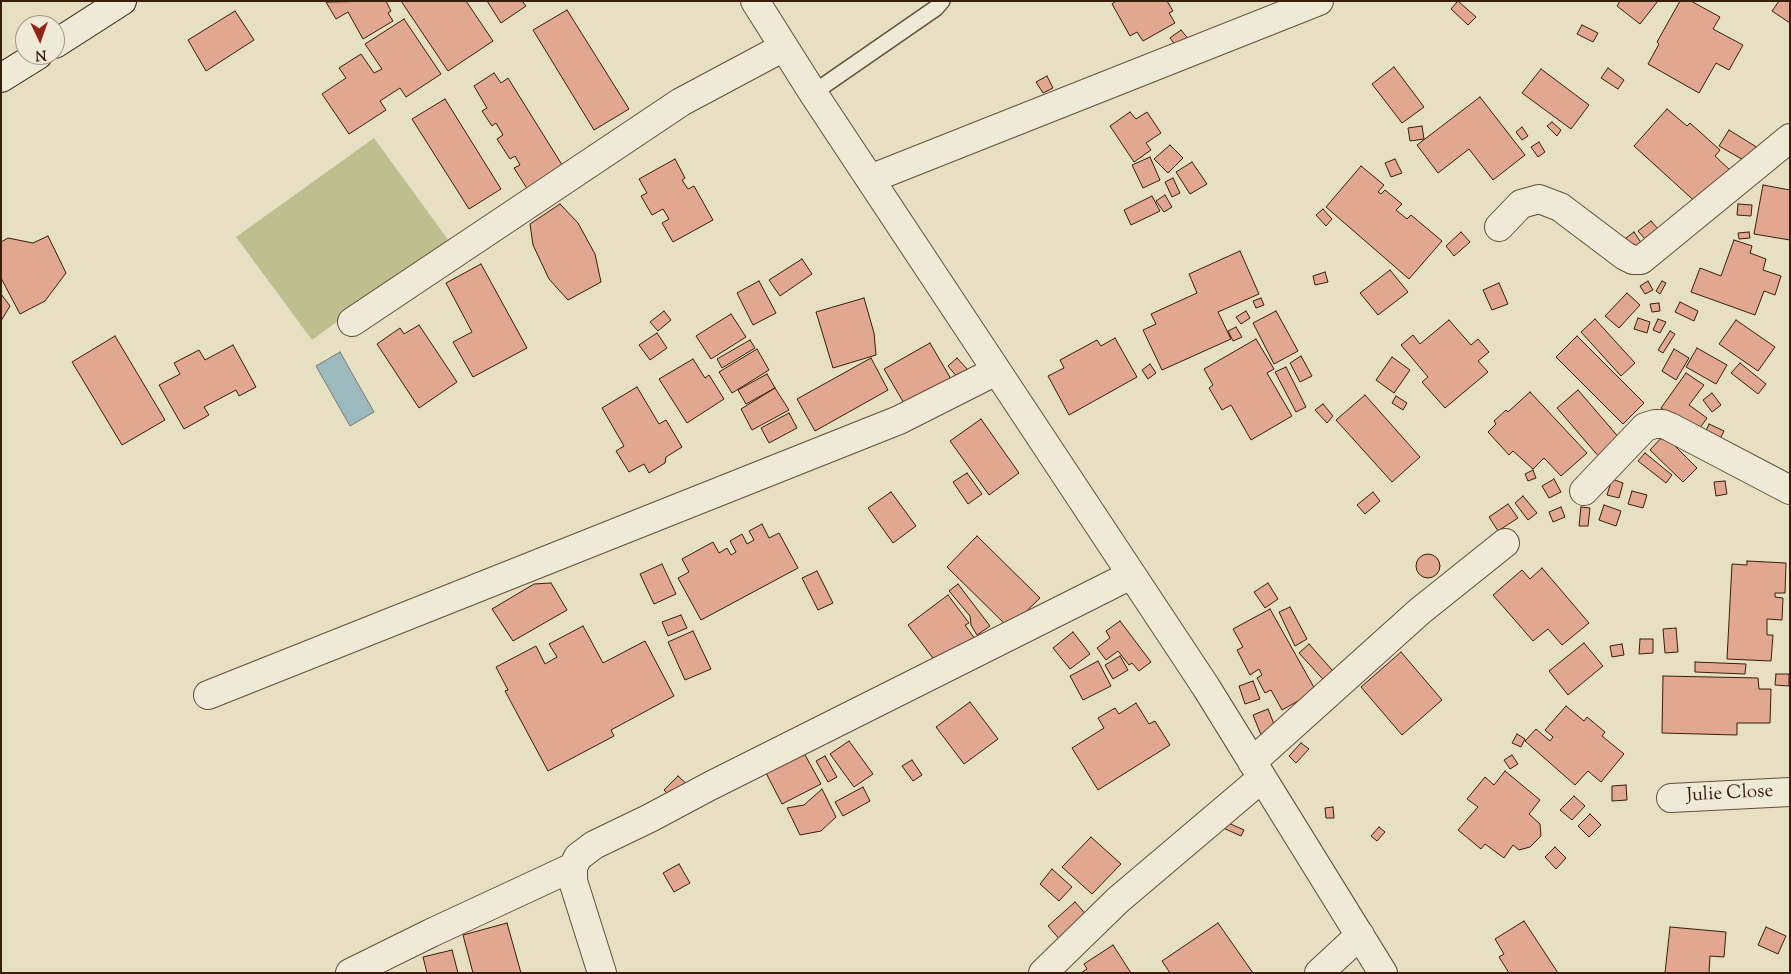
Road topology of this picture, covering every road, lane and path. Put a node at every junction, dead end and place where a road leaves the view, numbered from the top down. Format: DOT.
graph roads {
  1 [pos="122,1"];
  2 [pos="755,1"];
  3 [pos="942,1"];
  4 [pos="1303,4"];
  5 [pos="65,38"];
  6 [pos="784,47"];
  7 [pos="22,65"];
  8 [pos="1,78"];
  9 [pos="813,93"];
  10 [pos="1790,138"];
  11 [pos="870,180"];
  12 [pos="1499,227"];
  13 [pos="352,322"];
  14 [pos="996,371"];
  15 [pos="1790,490"];
  16 [pos="1584,491"];
  17 [pos="1505,543"];
  18 [pos="1131,575"];
  19 [pos="208,695"];
  20 [pos="1257,770"];
  21 [pos="1790,792"];
  22 [pos="1671,798"];
  23 [pos="573,867"];
  24 [pos="1360,935"];
  25 [pos="350,973"];
  26 [pos="602,973"];
  27 [pos="1043,973"];
  28 [pos="1319,973"];
  29 [pos="1383,973"];
  1 -- 5 [label="street"];
  2 -- 6 [label="street"];
  3 -- 9 [label="lane"];
  4 -- 11 [label="street"];
  6 -- 9 [label="street"];
  6 -- 13 [label="street"];
  7 -- 8 [label="street"];
  9 -- 11 [label="street"];
  10 -- 12 [label="street"];
  11 -- 14 [label="street"];
  14 -- 18 [label="street"];
  14 -- 19 [label="street"];
  15 -- 16 [label="street"];
  17 -- 20 [label="street"];
  18 -- 20 [label="street"];
  18 -- 23 [label="street"];
  20 -- 24 [label="street"];
  20 -- 27 [label="street"];
  21 -- 22 [label="street, Julie Close"];
  23 -- 25 [label="street"];
  23 -- 26 [label="street"];
  24 -- 28 [label="street"];
  24 -- 29 [label="street"];
}
